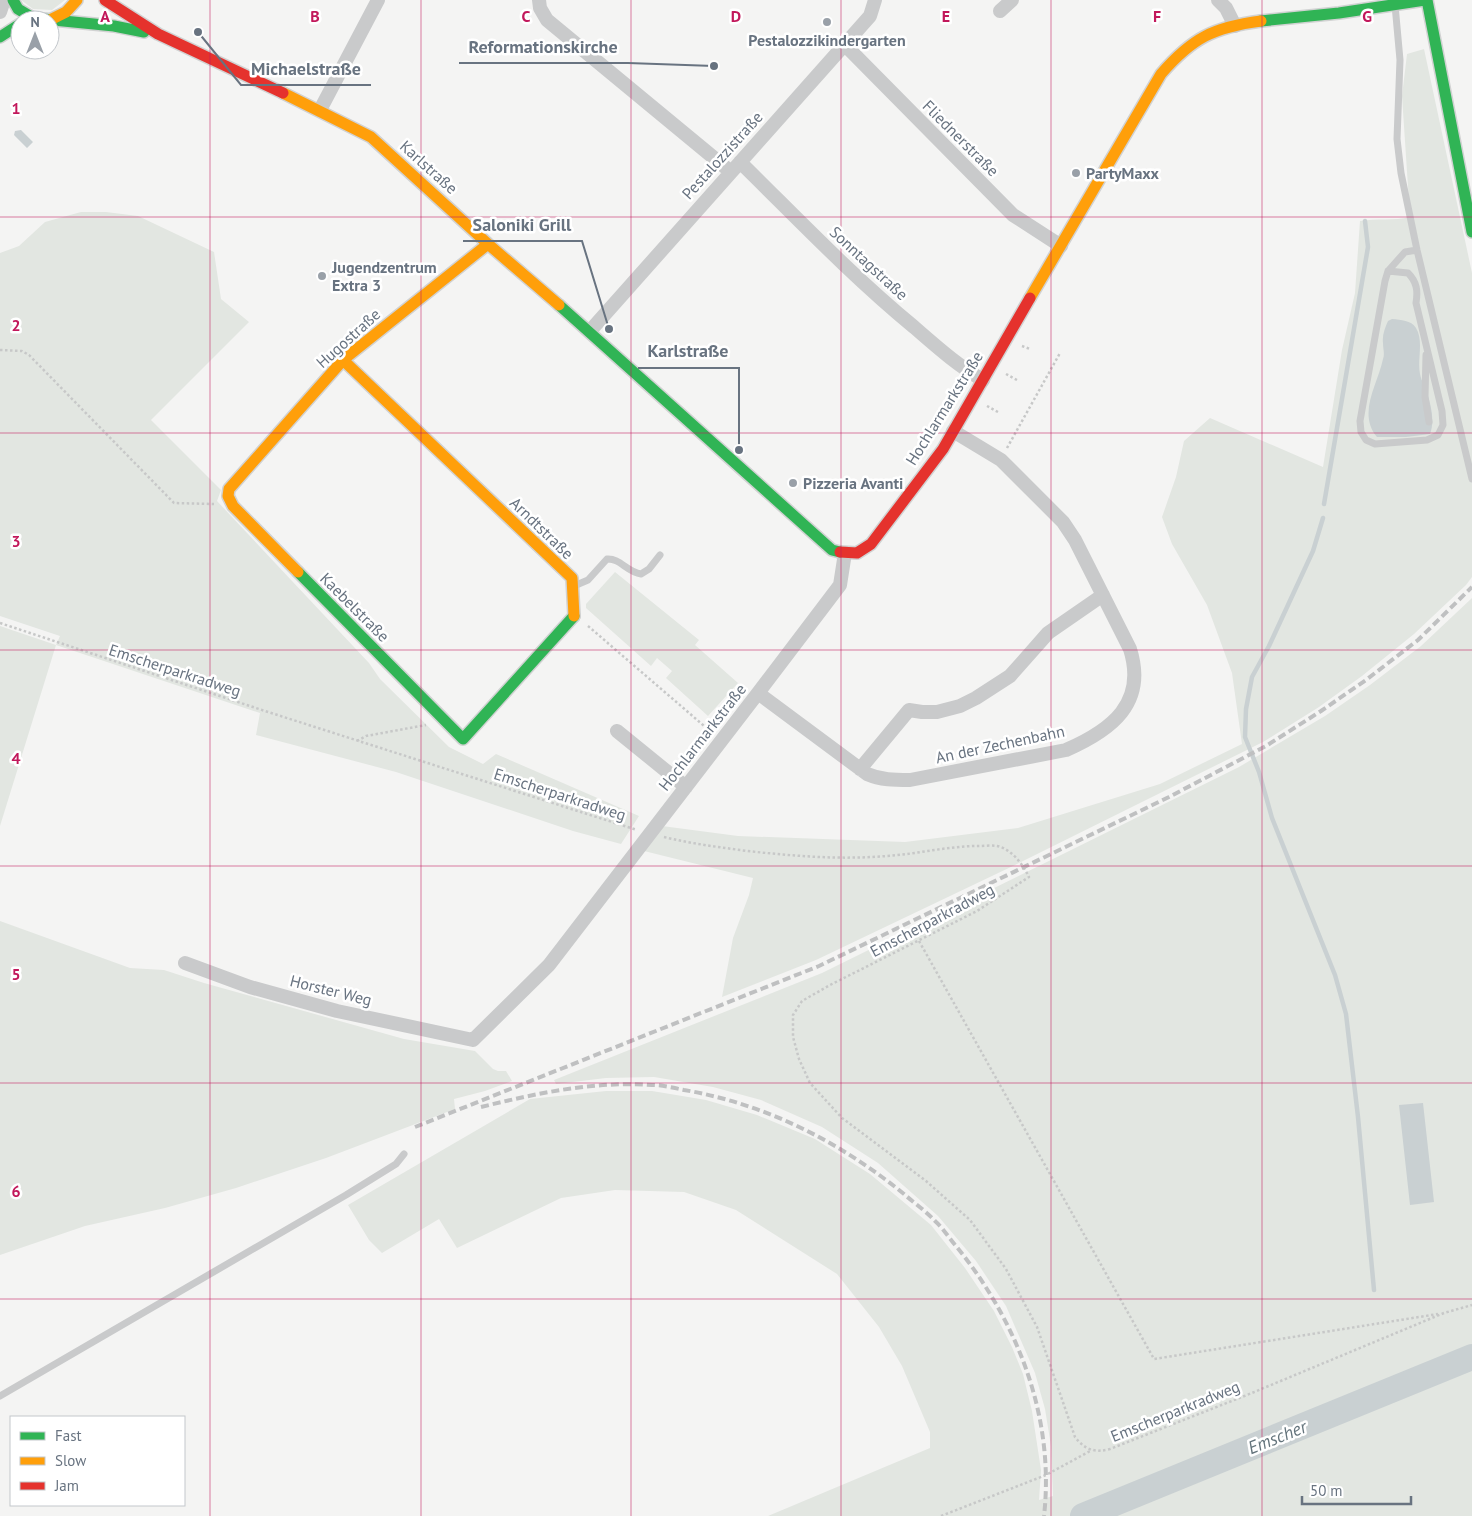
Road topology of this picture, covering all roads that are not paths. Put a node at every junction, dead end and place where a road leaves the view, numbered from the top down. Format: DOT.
graph roads {
  1 [pos="4,0"];
  2 [pos="77,0"];
  3 [pos="105,0"];
  4 [pos="378,0"];
  5 [pos="538,0"];
  6 [pos="875,0"];
  7 [pos="1012,0"];
  8 [pos="1218,0"];
  9 [pos="1426,0"];
  10 [pos="1403,2"];
  11 [pos="0,6"];
  12 [pos="1000,11"];
  13 [pos="0,12"];
  14 [pos="60,17"];
  15 [pos="60,20"];
  16 [pos="1235,26"];
  17 [pos="158,34"];
  18 [pos="844,45"];
  19 [pos="320,110"];
  20 [pos="736,167"];
  21 [pos="1472,232"];
  22 [pos="488,244"];
  23 [pos="1061,246"];
  24 [pos="1417,250"];
  25 [pos="1388,270"];
  26 [pos="590,331"];
  27 [pos="1426,344"];
  28 [pos="343,360"];
  29 [pos="983,380"];
  30 [pos="1429,422"];
  31 [pos="954,432"];
  32 [pos="1472,479"];
  33 [pos="229,497"];
  34 [pos="845,554"];
  35 [pos="660,555"];
  36 [pos="572,586"];
  37 [pos="1103,595"];
  38 [pos="758,693"];
  39 [pos="617,731"];
  40 [pos="463,739"];
  41 [pos="860,769"];
  42 [pos="686,787"];
  43 [pos="185,963"];
  44 [pos="473,1040"];
  45 [pos="404,1154"];
  46 [pos="0,1396"];
  1 -- 11 [label="street"];
  2 -- 14 [label="main road"];
  3 -- 17 [label="main road, Karlstraße"];
  4 -- 19 [label="street"];
  5 -- 20 [label="street, Sonntagstraße"];
  6 -- 18 [label="street, Pestalozzistraße"];
  7 -- 12 [label="street"];
  8 -- 16 [label="street"];
  9 -- 10 [label="main road, Hochlarmarkstraße"];
  9 -- 21 [label="main road"];
  10 -- 16 [label="main road, Hochlarmarkstraße"];
  10 -- 24 [label="lane"];
  11 -- 13 [label="street"];
  15 -- 17 [label="main road, Karlstraße"];
  16 -- 23 [label="main road, Hochlarmarkstraße"];
  17 -- 19 [label="main road, Karlstraße"];
  18 -- 20 [label="street, Pestalozzistraße"];
  18 -- 23 [label="street, Fliednerstraße"];
  19 -- 22 [label="main road, Karlstraße"];
  20 -- 26 [label="street, Pestalozzistraße"];
  20 -- 29 [label="street, Sonntagstraße"];
  22 -- 26 [label="main road, Karlstraße"];
  22 -- 28 [label="main road, Hugostraße"];
  23 -- 29 [label="main road, Hochlarmarkstraße"];
  24 -- 25 [label="lane"];
  24 -- 32 [label="lane"];
  25 -- 27 [label="lane"];
  25 -- 27 [label="lane"];
  26 -- 34 [label="main road, Karlstraße"];
  27 -- 30 [label="lane"];
  28 -- 33 [label="main road, Hugostraße"];
  28 -- 36 [label="main road, Arndtstraße"];
  29 -- 31 [label="main road, Hochlarmarkstraße"];
  31 -- 34 [label="main road, Hochlarmarkstraße"];
  31 -- 37 [label="street, An der Zechenbahn"];
  33 -- 40 [label="main road, Kaebelstraße"];
  34 -- 38 [label="street, Hochlarmarkstraße"];
  35 -- 36 [label="lane"];
  36 -- 40 [label="main road, Arndtstraße"];
  37 -- 41 [label="street"];
  37 -- 41 [label="street, An der Zechenbahn"];
  38 -- 41 [label="street, An der Zechenbahn"];
  38 -- 42 [label="street, Hochlarmarkstraße"];
  39 -- 42 [label="street"];
  42 -- 44 [label="street, Hochlarmarkstraße"];
  43 -- 44 [label="street, Horster Weg"];
  45 -- 46 [label="lane"];
}
